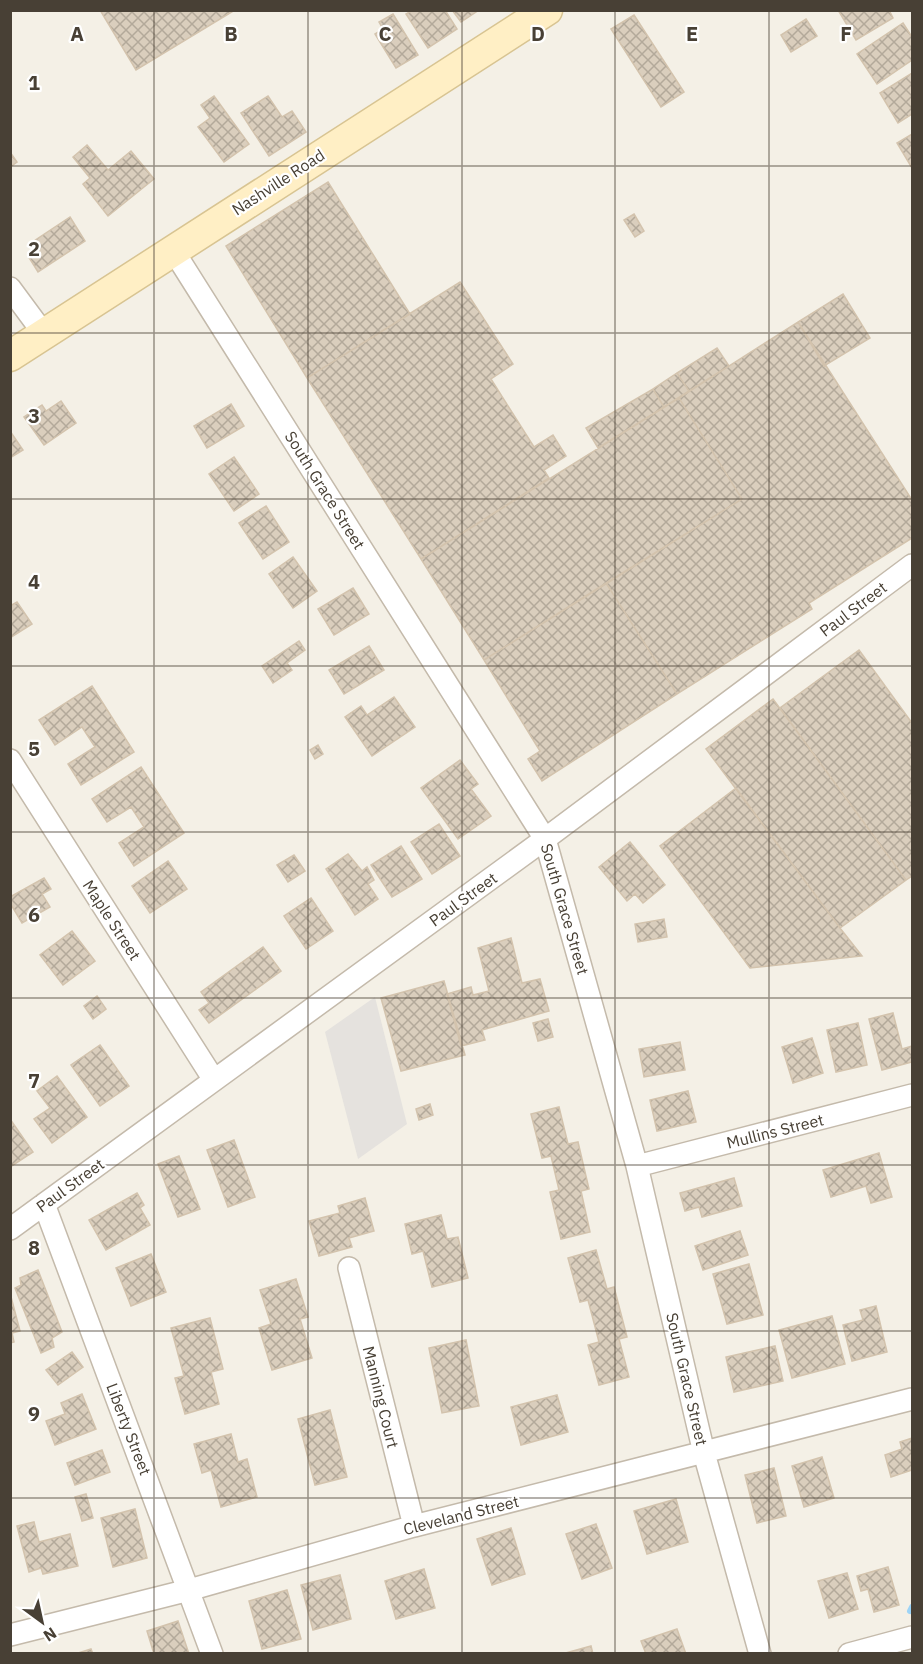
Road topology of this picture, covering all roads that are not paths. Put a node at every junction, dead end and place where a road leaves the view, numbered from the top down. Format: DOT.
graph roads {
  1 [pos="547,10"];
  2 [pos="173,250"];
  3 [pos="10,288"];
  4 [pos="44,334"];
  5 [pos="10,356"];
  6 [pos="912,565"];
  7 [pos="10,760"];
  8 [pos="545,839"];
  9 [pos="214,1080"];
  10 [pos="912,1095"];
  11 [pos="637,1166"];
  12 [pos="44,1204"];
  13 [pos="10,1229"];
  14 [pos="349,1268"];
  15 [pos="912,1399"];
  16 [pos="704,1453"];
  17 [pos="414,1526"];
  18 [pos="189,1590"];
  19 [pos="10,1635"];
  20 [pos="912,1637"];
  21 [pos="212,1653"];
  22 [pos="760,1653"];
  23 [pos="849,1653"];
  1 -- 2 [label="main road, Nashville Road"];
  2 -- 4 [label="main road, Nashville Road"];
  2 -- 8 [label="street, South Grace Street"];
  3 -- 4 [label="street"];
  4 -- 5 [label="main road, Nashville Road"];
  6 -- 8 [label="street, Paul Street"];
  7 -- 9 [label="street, Maple Street"];
  8 -- 9 [label="street, Paul Street"];
  8 -- 11 [label="street, South Grace Street"];
  9 -- 12 [label="street, Paul Street"];
  10 -- 11 [label="street, Mullins Street"];
  11 -- 16 [label="street, South Grace Street"];
  12 -- 13 [label="street, Paul Street"];
  12 -- 18 [label="street, Liberty Street"];
  14 -- 17 [label="street, Manning Court"];
  15 -- 16 [label="street, Cleveland Street"];
  16 -- 17 [label="street, Cleveland Street"];
  16 -- 22 [label="street, South Grace Street"];
  17 -- 18 [label="street, Cleveland Street"];
  18 -- 19 [label="street, Cleveland Street"];
  18 -- 21 [label="street, Liberty Street"];
  20 -- 23 [label="street"];
}
